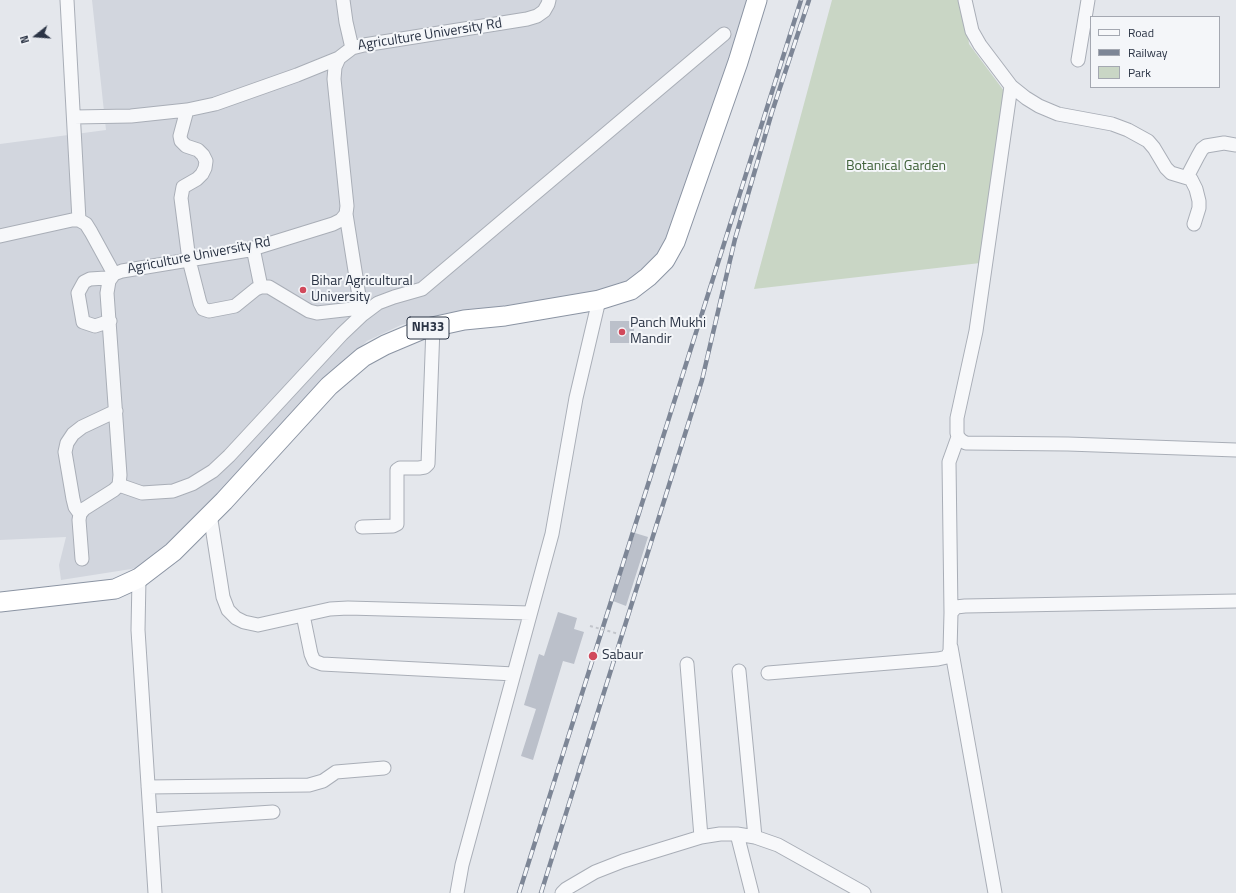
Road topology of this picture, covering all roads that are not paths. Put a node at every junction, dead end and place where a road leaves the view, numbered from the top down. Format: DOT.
graph roads {
  1 [pos="67,0"];
  2 [pos="343,0"];
  3 [pos="549,0"];
  4 [pos="757,0"];
  5 [pos="965,0"];
  6 [pos="1088,0"];
  7 [pos="724,34"];
  8 [pos="352,48"];
  9 [pos="339,58"];
  10 [pos="1078,60"];
  11 [pos="1011,86"];
  12 [pos="187,110"];
  13 [pos="74,117"];
  14 [pos="1236,145"];
  15 [pos="1187,177"];
  16 [pos="346,214"];
  17 [pos="79,220"];
  18 [pos="1194,224"];
  19 [pos="0,236"];
  20 [pos="253,248"];
  21 [pos="189,260"];
  22 [pos="111,277"];
  23 [pos="261,287"];
  24 [pos="599,300"];
  25 [pos="361,312"];
  26 [pos="110,321"];
  27 [pos="433,327"];
  28 [pos="116,411"];
  29 [pos="958,437"];
  30 [pos="1236,450"];
  31 [pos="119,485"];
  32 [pos="80,514"];
  33 [pos="210,514"];
  34 [pos="362,527"];
  35 [pos="82,559"];
  36 [pos="139,578"];
  37 [pos="1236,601"];
  38 [pos="0,602"];
  39 [pos="951,613"];
  40 [pos="530,614"];
  41 [pos="303,615"];
  42 [pos="951,645"];
  43 [pos="687,664"];
  44 [pos="739,671"];
  45 [pos="768,673"];
  46 [pos="514,674"];
  47 [pos="384,768"];
  48 [pos="148,787"];
  49 [pos="273,812"];
  50 [pos="150,820"];
  51 [pos="737,834"];
  52 [pos="701,837"];
  53 [pos="755,837"];
  54 [pos="155,893"];
  55 [pos="457,893"];
  56 [pos="562,893"];
  57 [pos="752,893"];
  58 [pos="864,893"];
  59 [pos="995,893"];
  1 -- 13 [label="street"];
  2 -- 8 [label="street"];
  3 -- 8 [label="street, Agriculture University Rd"];
  4 -- 24 [label="highway, NH33"];
  5 -- 11 [label="street"];
  6 -- 10 [label="street"];
  7 -- 25 [label="street"];
  8 -- 9 [label="street, Agriculture University Rd"];
  9 -- 12 [label="street"];
  9 -- 16 [label="street, Agriculture University Rd"];
  11 -- 15 [label="street"];
  11 -- 29 [label="street"];
  12 -- 13 [label="street"];
  12 -- 21 [label="street"];
  13 -- 17 [label="street"];
  14 -- 15 [label="street"];
  15 -- 18 [label="street"];
  16 -- 20 [label="street, Agriculture University Rd"];
  16 -- 25 [label="street"];
  17 -- 19 [label="street"];
  17 -- 22 [label="street"];
  20 -- 21 [label="street, Agriculture University Rd"];
  20 -- 23 [label="street"];
  21 -- 22 [label="street, Agriculture University Rd"];
  21 -- 23 [label="street"];
  22 -- 26 [label="street, Agriculture University Rd"];
  22 -- 26 [label="street"];
  23 -- 25 [label="street"];
  24 -- 27 [label="highway, NH33"];
  24 -- 40 [label="street"];
  25 -- 31 [label="street"];
  26 -- 28 [label="street, Agriculture University Rd"];
  27 -- 33 [label="highway, NH33"];
  27 -- 34 [label="street"];
  28 -- 31 [label="street, Agriculture University Rd"];
  28 -- 32 [label="street"];
  29 -- 30 [label="street"];
  29 -- 39 [label="street"];
  31 -- 32 [label="street"];
  32 -- 35 [label="street"];
  33 -- 36 [label="highway, NH33"];
  33 -- 41 [label="street"];
  36 -- 38 [label="highway, NH33"];
  36 -- 48 [label="street"];
  37 -- 39 [label="street"];
  39 -- 42 [label="street"];
  40 -- 41 [label="street"];
  40 -- 46 [label="street"];
  41 -- 46 [label="street"];
  42 -- 45 [label="street"];
  42 -- 59 [label="street"];
  43 -- 52 [label="street"];
  44 -- 53 [label="street"];
  46 -- 55 [label="street"];
  47 -- 48 [label="street"];
  48 -- 50 [label="street"];
  49 -- 50 [label="street"];
  50 -- 54 [label="street"];
  51 -- 52 [label="street"];
  51 -- 53 [label="street"];
  51 -- 57 [label="street"];
  52 -- 56 [label="street"];
  53 -- 58 [label="street"];
}
